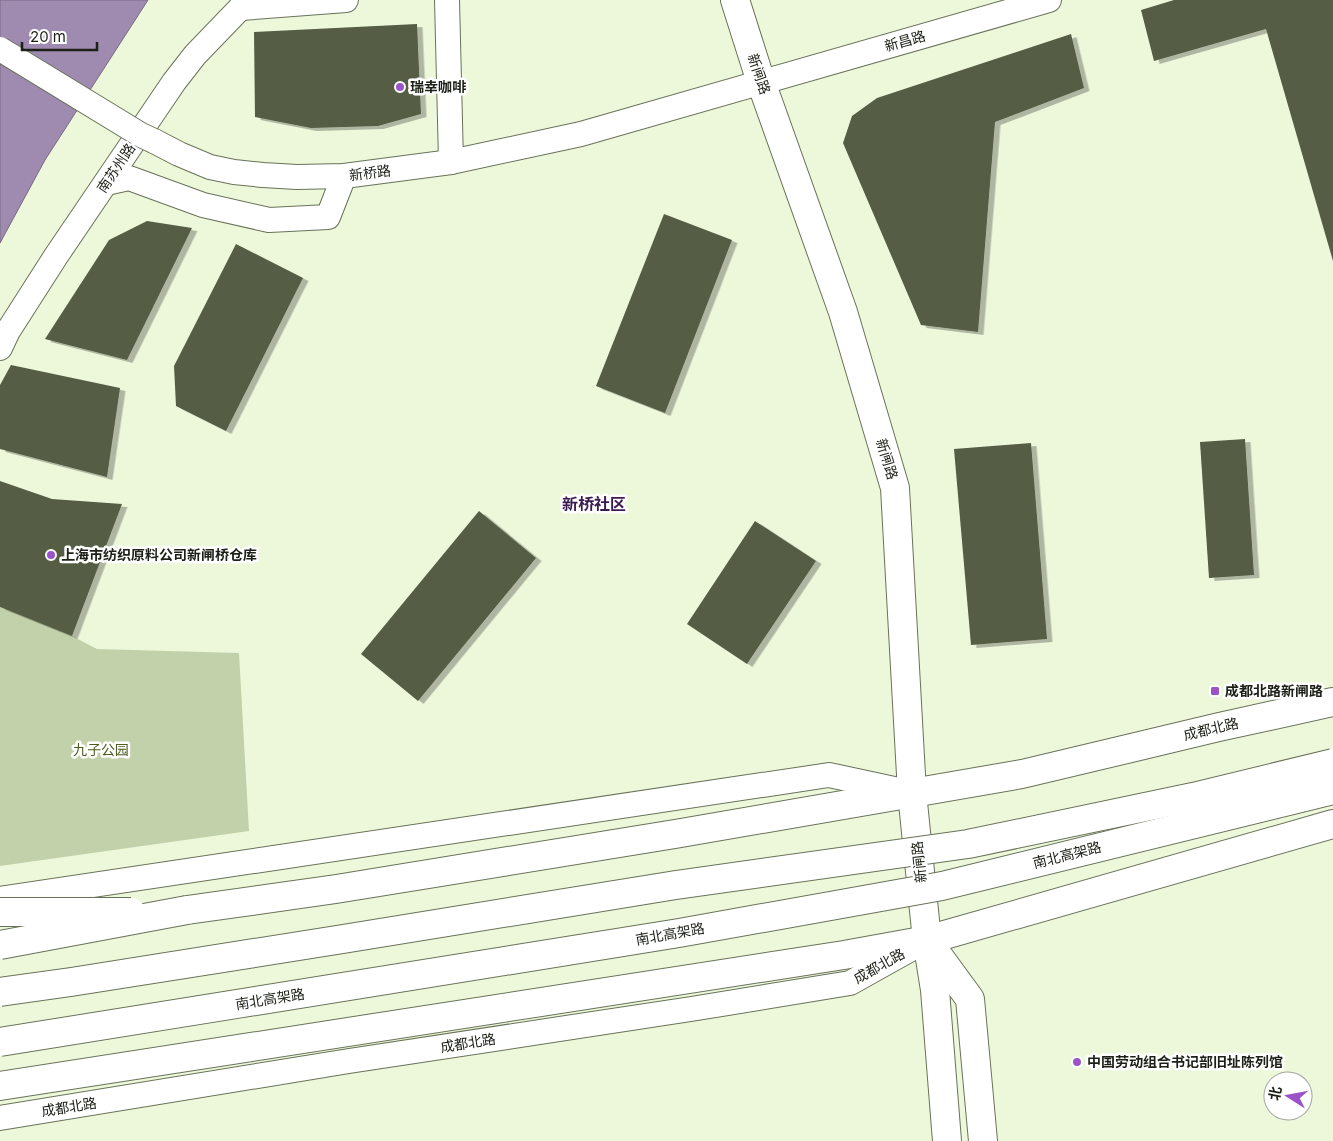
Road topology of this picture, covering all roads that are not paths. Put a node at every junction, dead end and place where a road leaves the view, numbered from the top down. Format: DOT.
graph roads {
  1 [pos="346,0"];
  2 [pos="447,0"];
  3 [pos="735,0"];
  4 [pos="1049,0"];
  5 [pos="245,4"];
  6 [pos="0,48"];
  7 [pos="761,82"];
  8 [pos="450,162"];
  9 [pos="344,176"];
  10 [pos="106,183"];
  11 [pos="0,348"];
  12 [pos="1333,702"];
  13 [pos="1333,763"];
  14 [pos="1333,790"];
  15 [pos="912,793"];
  16 [pos="1333,824"];
  17 [pos="0,899"];
  18 [pos="187,910"];
  19 [pos="0,912"];
  20 [pos="927,940"];
  21 [pos="0,945"];
  22 [pos="0,992"];
  23 [pos="0,1042"];
  24 [pos="0,1086"];
  25 [pos="0,1118"];
  26 [pos="947,1141"];
  27 [pos="983,1141"];
  1 -- 5 [label="street"];
  2 -- 8 [label="street"];
  3 -- 7 [label="main road, 新闸路"];
  4 -- 7 [label="street, 新昌路"];
  5 -- 10 [label="street, 南苏州路"];
  6 -- 9 [label="street, 新桥路, bridge"];
  7 -- 8 [label="street, 新桥路"];
  7 -- 15 [label="main road, 新闸路"];
  8 -- 9 [label="street, 新桥路"];
  9 -- 10 [label="street"];
  10 -- 11 [label="street, 南苏州路"];
  12 -- 15 [label="main road, 成都北路"];
  13 -- 22 [label="main road, bridge"];
  14 -- 23 [label="main road, 南北高架路, bridge"];
  15 -- 17 [label="street, 成都北路"];
  15 -- 18 [label="main road, 成都北路"];
  15 -- 20 [label="main road, 新闸路"];
  16 -- 20 [label="main road, 成都北路"];
  18 -- 19 [label="main road, bridge"];
  18 -- 21 [label="main road, bridge"];
  20 -- 24 [label="main road, 成都北路"];
  20 -- 25 [label="street, 成都北路"];
  20 -- 26 [label="main road, 新闸路"];
  20 -- 27 [label="main road"];
}
